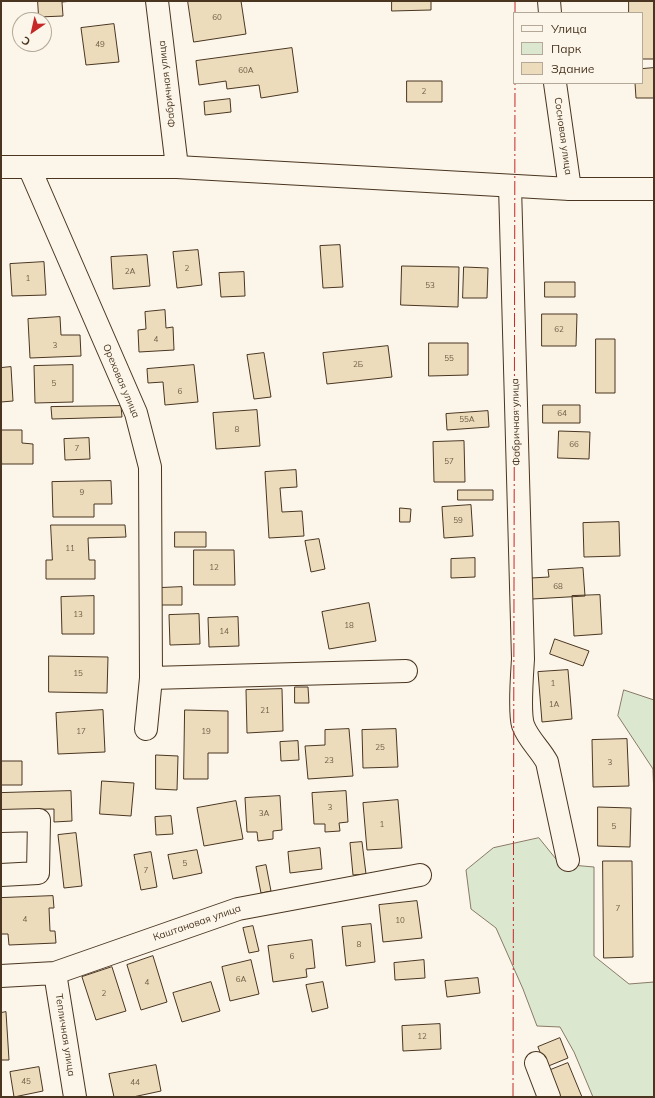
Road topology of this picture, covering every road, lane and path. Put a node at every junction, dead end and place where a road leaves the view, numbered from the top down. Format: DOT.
graph roads {
  1 [pos="157,1"];
  2 [pos="549,1"];
  3 [pos="550,12"];
  4 [pos="556,84"];
  5 [pos="1,167"];
  6 [pos="29,167"];
  7 [pos="177,167"];
  8 [pos="510,186"];
  9 [pos="570,189"];
  10 [pos="654,189"];
  11 [pos="406,671"];
  12 [pos="151,678"];
  13 [pos="146,729"];
  14 [pos="1,821"];
  15 [pos="568,860"];
  16 [pos="1,875"];
  17 [pos="420,875"];
  18 [pos="55,973"];
  19 [pos="1,976"];
  20 [pos="536,1063"];
  21 [pos="75,1097"];
  22 [pos="548,1097"];
  1 -- 7 [label="street, Фабричная улица"];
  2 -- 3 [label="street"];
  4 -- 9 [label="street, Сосновая улица"];
  5 -- 6 [label="street"];
  6 -- 7 [label="street"];
  6 -- 12 [label="street, Ореховая улица"];
  7 -- 8 [label="street"];
  8 -- 9 [label="street"];
  8 -- 15 [label="street, Фабричная улица"];
  9 -- 10 [label="street"];
  11 -- 12 [label="street"];
  12 -- 13 [label="street, Ореховая улица"];
  14 -- 16 [label="street"];
  17 -- 18 [label="street, Каштановая улица"];
  18 -- 19 [label="street, Каштановая улица"];
  18 -- 21 [label="street, Тепличная улица"];
  20 -- 22 [label="street"];
}
